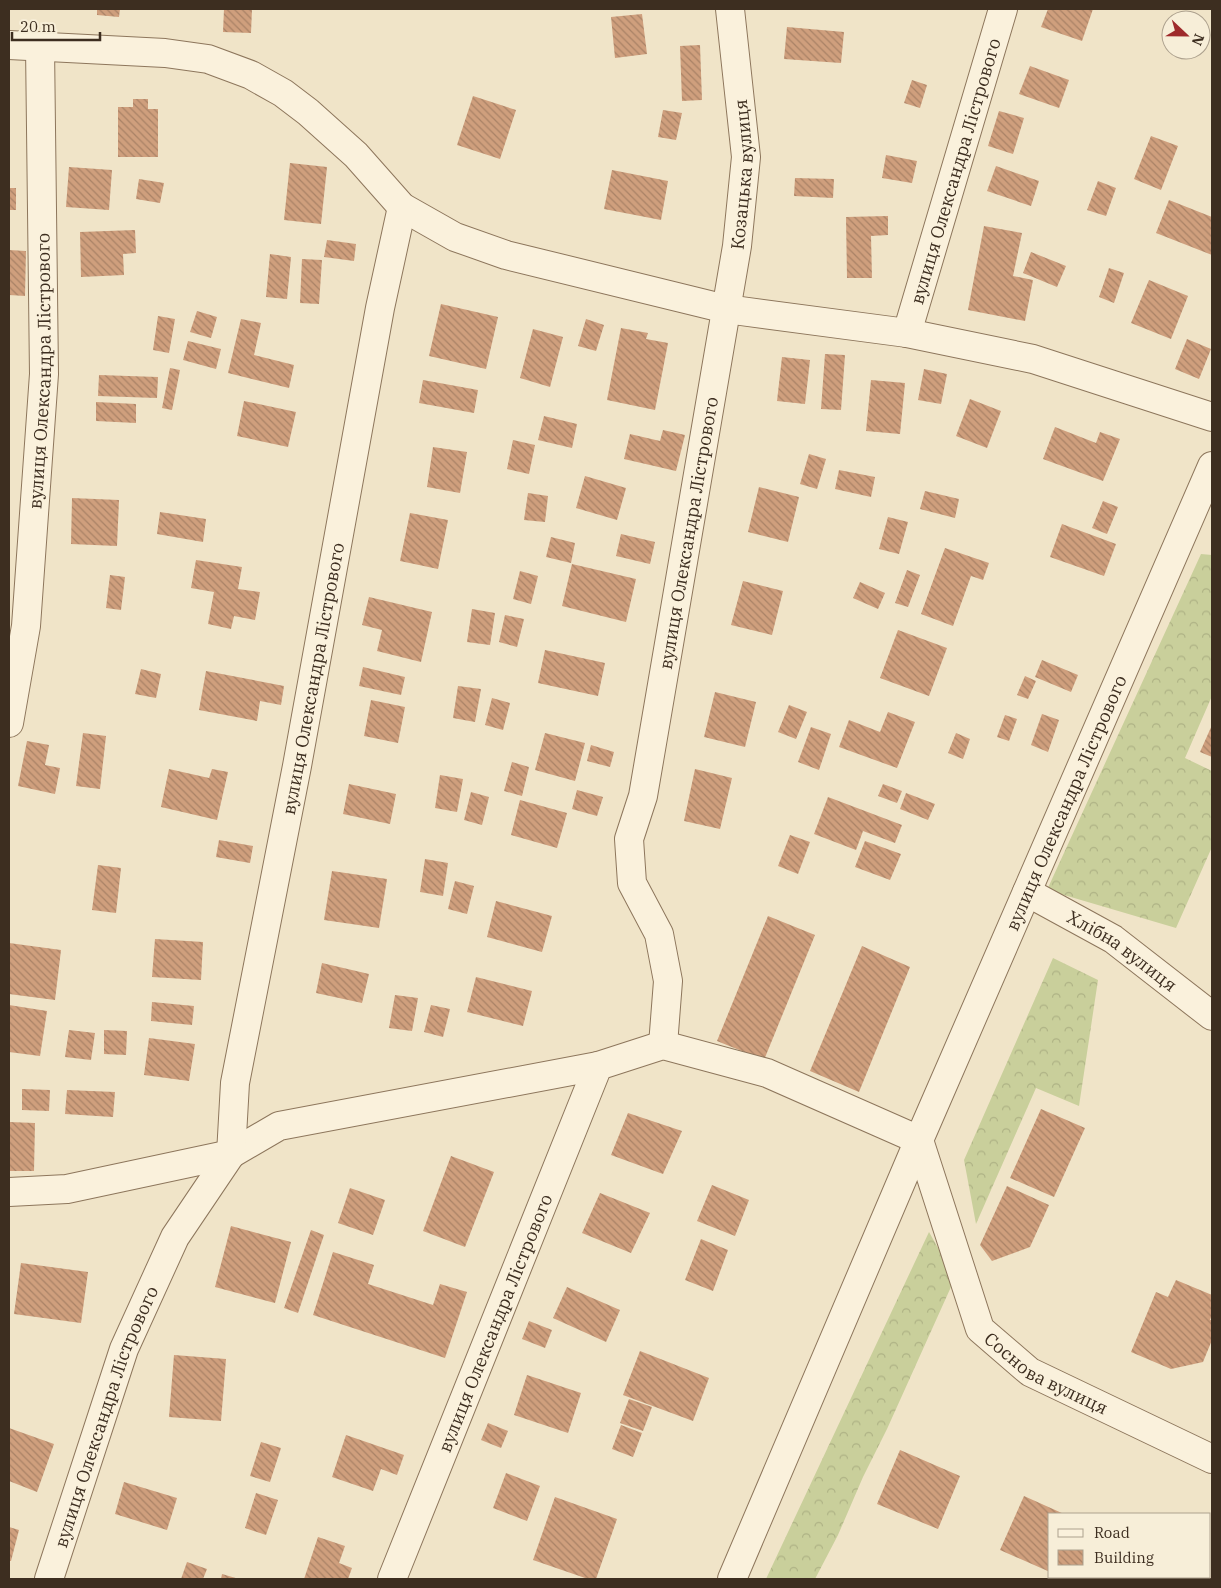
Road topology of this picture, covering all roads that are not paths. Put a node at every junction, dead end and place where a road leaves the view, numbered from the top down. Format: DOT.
graph roads {
  1 [pos="730,9"];
  2 [pos="1003,9"];
  3 [pos="9,40"];
  4 [pos="40,46"];
  5 [pos="402,206"];
  6 [pos="726,309"];
  7 [pos="907,333"];
  8 [pos="1212,417"];
  9 [pos="1209,482"];
  10 [pos="9,723"];
  11 [pos="1027,892"];
  12 [pos="1212,1016"];
  13 [pos="663,1045"];
  14 [pos="598,1066"];
  15 [pos="919,1140"];
  16 [pos="231,1154"];
  17 [pos="9,1192"];
  18 [pos="1212,1459"];
  19 [pos="49,1579"];
  20 [pos="392,1579"];
  21 [pos="732,1579"];
  1 -- 6 [label="street, Козацька вулиця"];
  2 -- 7 [label="street, вулиця Олександра Лістрового"];
  3 -- 4 [label="street"];
  4 -- 5 [label="street"];
  4 -- 10 [label="street, вулиця Олександра Лістрового"];
  5 -- 6 [label="street"];
  5 -- 16 [label="street, вулиця Олександра Лістрового"];
  6 -- 7 [label="street"];
  6 -- 13 [label="street, вулиця Олександра Лістрового"];
  7 -- 8 [label="street"];
  9 -- 11 [label="street, вулиця Олександра Лістрового"];
  11 -- 12 [label="street, Хлібна вулиця"];
  11 -- 15 [label="street, вулиця Олександра Лістрового"];
  13 -- 14 [label="street, вулиця Олександра Лістрового"];
  13 -- 15 [label="street"];
  14 -- 16 [label="street, вулиця Олександра Лістрового"];
  14 -- 20 [label="street, вулиця Олександра Лістрового"];
  15 -- 18 [label="street, Соснова вулиця"];
  15 -- 21 [label="street, вулиця Олександра Лістрового"];
  16 -- 17 [label="street, вулиця Олександра Лістрового"];
  16 -- 19 [label="street, вулиця Олександра Лістрового"];
}
